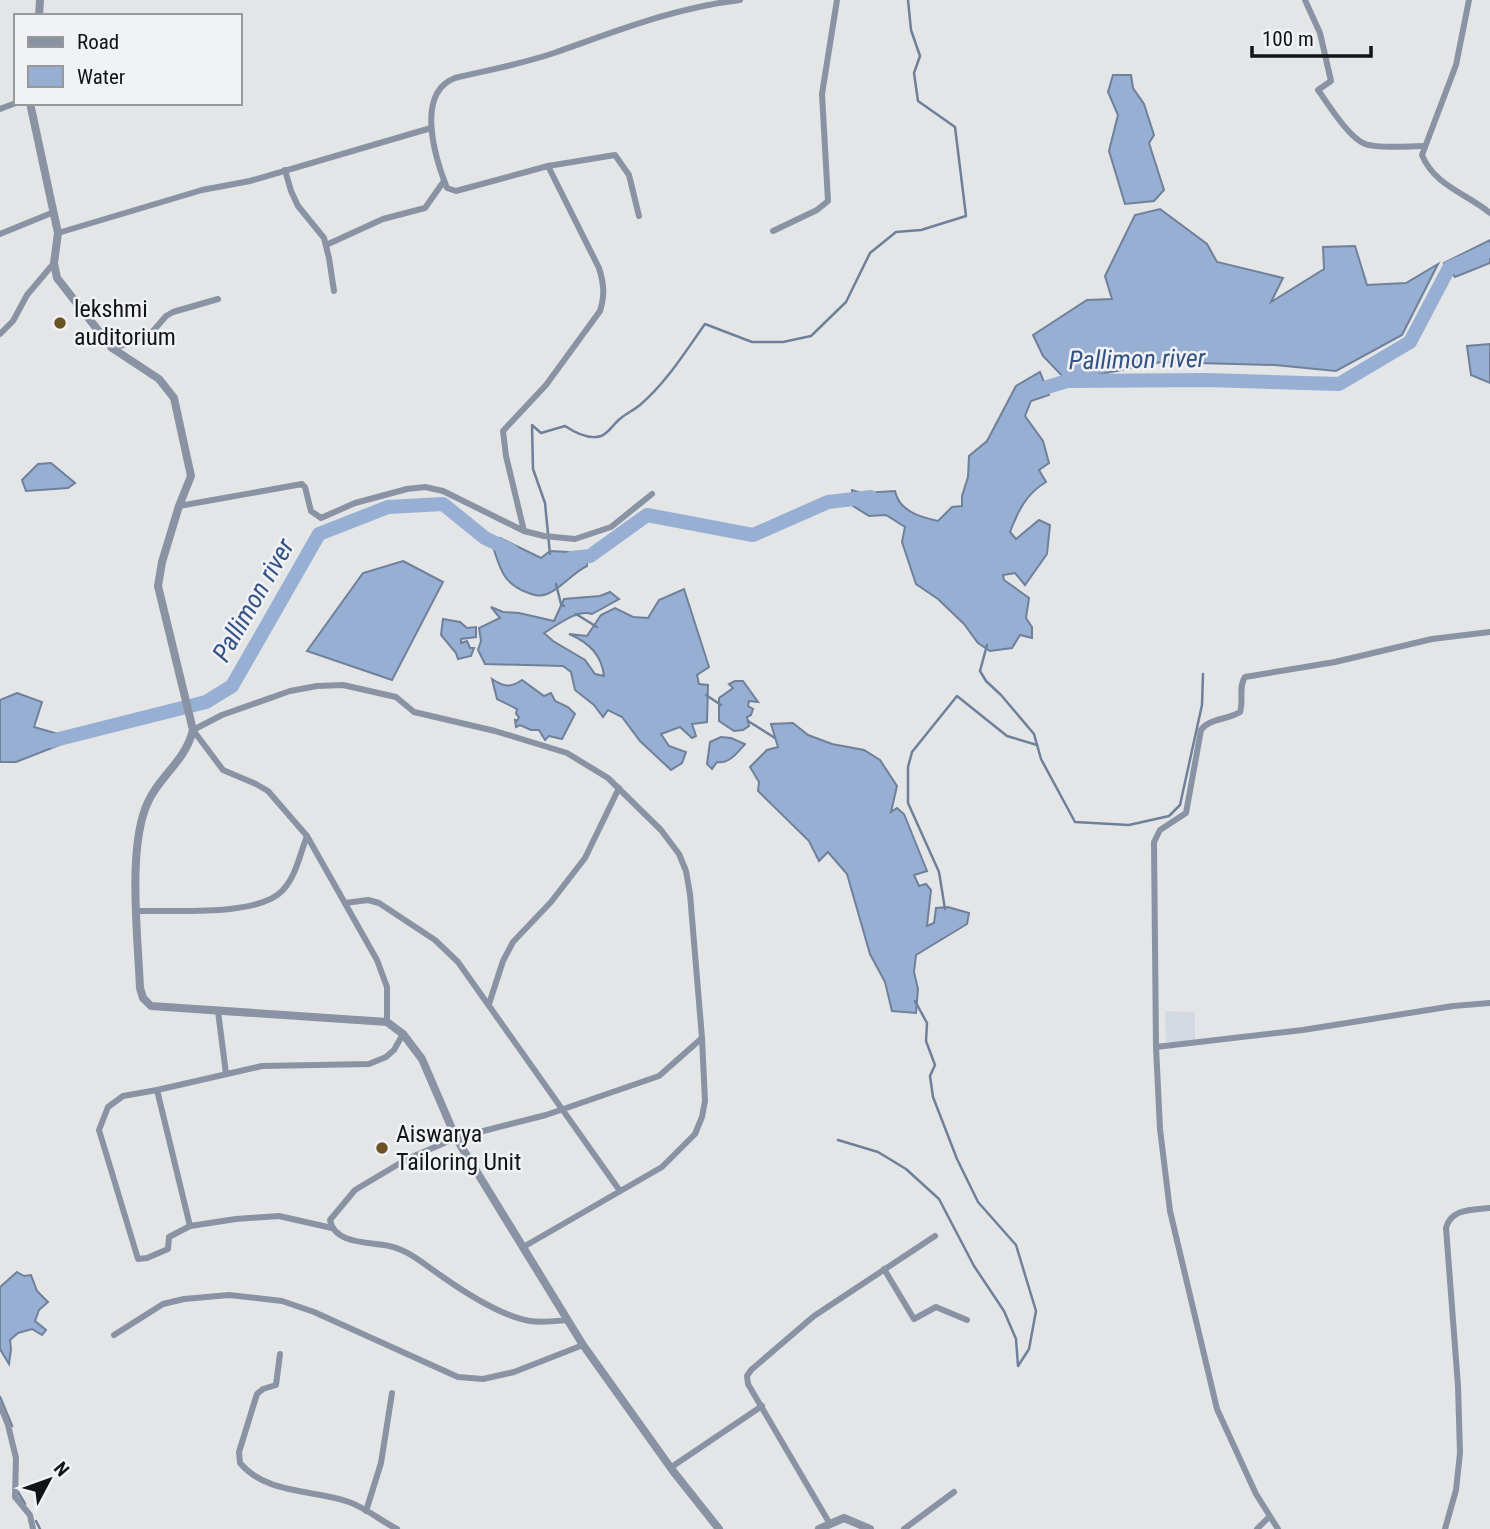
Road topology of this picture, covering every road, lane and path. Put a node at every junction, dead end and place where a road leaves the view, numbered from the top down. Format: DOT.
graph roads {
  1 [pos="740,0"];
  2 [pos="837,0"];
  3 [pos="1305,0"];
  4 [pos="1469,0"];
  5 [pos="30,105"];
  6 [pos="431,128"];
  7 [pos="1425,146"];
  8 [pos="548,166"];
  9 [pos="285,170"];
  10 [pos="444,181"];
  11 [pos="54,212"];
  12 [pos="1490,213"];
  13 [pos="639,216"];
  14 [pos="773,231"];
  15 [pos="58,233"];
  16 [pos="0,234"];
  17 [pos="326,245"];
  18 [pos="54,263"];
  19 [pos="334,291"];
  20 [pos="218,299"];
  21 [pos="0,334"];
  22 [pos="112,348"];
  23 [pos="652,494"];
  24 [pos="179,506"];
  25 [pos="524,531"];
  26 [pos="1490,632"];
  27 [pos="193,726"];
  28 [pos="619,788"];
  29 [pos="307,836"];
  30 [pos="345,903"];
  31 [pos="137,911"];
  32 [pos="1490,1003"];
  33 [pos="489,1004"];
  34 [pos="218,1010"];
  35 [pos="387,1022"];
  36 [pos="403,1034"];
  37 [pos="702,1038"];
  38 [pos="1156,1047"];
  39 [pos="226,1074"];
  40 [pos="157,1090"];
  41 [pos="561,1110"];
  42 [pos="456,1138"];
  43 [pos="620,1191"];
  44 [pos="1490,1208"];
  45 [pos="190,1226"];
  46 [pos="332,1228"];
  47 [pos="935,1236"];
  48 [pos="524,1246"];
  49 [pos="884,1269"];
  50 [pos="568,1320"];
  51 [pos="967,1320"];
  52 [pos="114,1335"];
  53 [pos="583,1345"];
  54 [pos="280,1354"];
  55 [pos="392,1392"];
  56 [pos="0,1405"];
  57 [pos="762,1406"];
  58 [pos="670,1468"];
  59 [pos="954,1492"];
  60 [pos="366,1511"];
  61 [pos="1269,1517"];
  62 [pos="830,1524"];
  63 [pos="33,1529"];
  64 [pos="397,1529"];
  65 [pos="719,1529"];
  66 [pos="819,1529"];
  67 [pos="870,1529"];
  68 [pos="904,1529"];
  69 [pos="1257,1529"];
  70 [pos="1278,1529"];
  71 [pos="1445,1529"];
  1 -- 6 [label="street"];
  2 -- 14 [label="street"];
  3 -- 7 [label="street"];
  4 -- 7 [label="street"];
  5 -- 11 [label="street"];
  6 -- 9 [label="street"];
  6 -- 10 [label="street"];
  7 -- 12 [label="street"];
  8 -- 10 [label="street"];
  8 -- 13 [label="street"];
  8 -- 25 [label="street"];
  9 -- 15 [label="street"];
  9 -- 17 [label="street"];
  10 -- 17 [label="street"];
  11 -- 15 [label="street"];
  11 -- 16 [label="street"];
  15 -- 18 [label="street"];
  17 -- 19 [label="street"];
  18 -- 21 [label="street"];
  18 -- 22 [label="street"];
  20 -- 22 [label="street"];
  22 -- 24 [label="street"];
  23 -- 25 [label="street"];
  24 -- 25 [label="street"];
  24 -- 27 [label="street"];
  26 -- 38 [label="street"];
  27 -- 28 [label="street"];
  27 -- 29 [label="street"];
  27 -- 31 [label="street"];
  28 -- 33 [label="street"];
  28 -- 37 [label="street"];
  29 -- 30 [label="street"];
  29 -- 31 [label="street"];
  30 -- 33 [label="street"];
  30 -- 35 [label="street"];
  31 -- 34 [label="street"];
  32 -- 38 [label="street"];
  33 -- 41 [label="street"];
  34 -- 35 [label="street"];
  34 -- 39 [label="street"];
  35 -- 36 [label="street"];
  36 -- 39 [label="street"];
  36 -- 42 [label="street"];
  37 -- 41 [label="street"];
  37 -- 43 [label="street"];
  38 -- 61 [label="street"];
  39 -- 40 [label="street"];
  40 -- 45 [label="street"];
  40 -- 45 [label="street"];
  41 -- 42 [label="street"];
  41 -- 43 [label="street"];
  42 -- 46 [label="street"];
  42 -- 48 [label="street"];
  43 -- 48 [label="street"];
  44 -- 71 [label="street"];
  45 -- 46 [label="street"];
  46 -- 50 [label="street"];
  47 -- 49 [label="street"];
  48 -- 50 [label="street"];
  49 -- 51 [label="street"];
  49 -- 57 [label="street"];
  50 -- 53 [label="street"];
  52 -- 53 [label="street"];
  53 -- 58 [label="street"];
  54 -- 60 [label="street"];
  55 -- 60 [label="street"];
  56 -- 63 [label="street"];
  57 -- 58 [label="street"];
  57 -- 62 [label="street"];
  58 -- 65 [label="street"];
  59 -- 68 [label="street"];
  60 -- 64 [label="street"];
  61 -- 69 [label="street"];
  61 -- 70 [label="street"];
  62 -- 66 [label="street"];
  62 -- 67 [label="street"];
}
